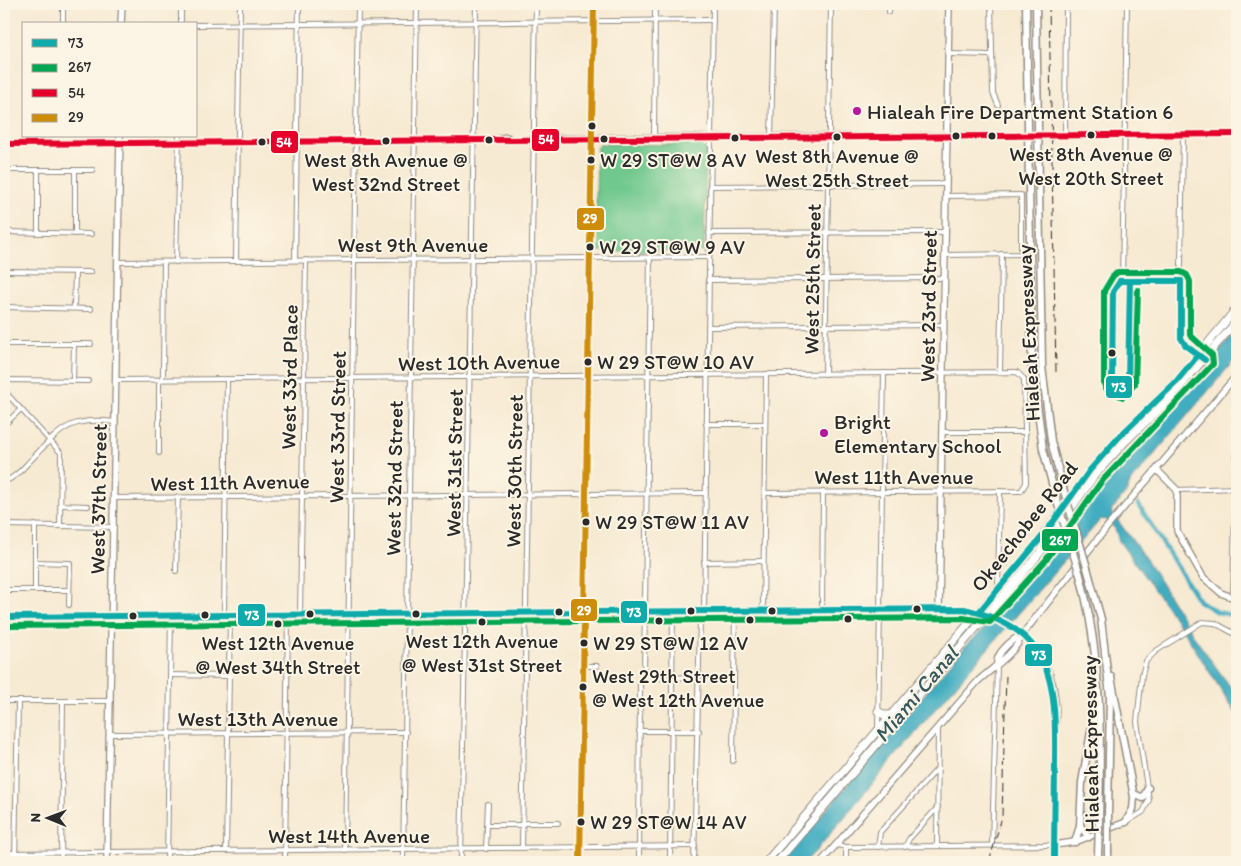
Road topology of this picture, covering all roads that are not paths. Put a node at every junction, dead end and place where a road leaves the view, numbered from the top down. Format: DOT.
graph roads {
  1 [pos="63,4"];
  2 [pos="122,4"];
  3 [pos="181,4"];
  4 [pos="240,4"];
  5 [pos="299,4"];
  6 [pos="358,4"];
  7 [pos="417,4"];
  8 [pos="476,4"];
  9 [pos="536,4"];
  10 [pos="594,4"];
  11 [pos="655,4"];
  12 [pos="713,4"];
  13 [pos="774,4"];
  14 [pos="831,4"];
  15 [pos="889,4"];
  16 [pos="949,4"];
  17 [pos="991,4"];
  18 [pos="1026,4"];
  19 [pos="1036,4"];
  20 [pos="1066,4"];
  21 [pos="1128,4"];
  22 [pos="889,12"];
  23 [pos="655,20"];
  24 [pos="713,20"];
  25 [pos="594,21"];
  26 [pos="63,22"];
  27 [pos="121,22"];
  28 [pos="181,22"];
  29 [pos="358,22"];
  30 [pos="417,22"];
  31 [pos="476,22"];
  32 [pos="535,22"];
  33 [pos="299,23"];
  34 [pos="240,24"];
  35 [pos="198,25"];
  36 [pos="948,54"];
  37 [pos="990,55"];
  38 [pos="998,105"];
  39 [pos="1125,134"];
  40 [pos="1182,134"];
  41 [pos="1237,134"];
  42 [pos="1065,135"];
  43 [pos="947,136"];
  44 [pos="1028,136"];
  45 [pos="1039,136"];
  46 [pos="62,138"];
  47 [pos="120,138"];
  48 [pos="592,138"];
  49 [pos="654,138"];
  50 [pos="710,138"];
  51 [pos="771,138"];
  52 [pos="829,138"];
  53 [pos="178,139"];
  54 [pos="533,139"];
  55 [pos="415,140"];
  56 [pos="474,140"];
  57 [pos="297,141"];
  58 [pos="357,141"];
  59 [pos="238,142"];
  60 [pos="120,143"];
  61 [pos="4,144"];
  62 [pos="62,144"];
  63 [pos="4,170"];
  64 [pos="38,170"];
  65 [pos="76,170"];
  66 [pos="93,170"];
  67 [pos="946,184"];
  68 [pos="828,185"];
  69 [pos="710,186"];
  70 [pos="946,196"];
  71 [pos="4,232"];
  72 [pos="827,232"];
  73 [pos="945,232"];
  74 [pos="38,233"];
  75 [pos="709,233"];
  76 [pos="75,234"];
  77 [pos="91,234"];
  78 [pos="4,252"];
  79 [pos="1002,254"];
  80 [pos="945,255"];
  81 [pos="591,257"];
  82 [pos="650,257"];
  83 [pos="709,257"];
  84 [pos="472,258"];
  85 [pos="532,258"];
  86 [pos="354,259"];
  87 [pos="413,259"];
  88 [pos="236,260"];
  89 [pos="295,260"];
  90 [pos="306,260"];
  91 [pos="118,262"];
  92 [pos="164,262"];
  93 [pos="176,262"];
  94 [pos="4,271"];
  95 [pos="91,272"];
  96 [pos="75,273"];
  97 [pos="944,278"];
  98 [pos="827,279"];
  99 [pos="708,280"];
  100 [pos="1110,281"];
  101 [pos="1122,281"];
  102 [pos="1180,281"];
  103 [pos="4,288"];
  104 [pos="4,307"];
  105 [pos="74,308"];
  106 [pos="91,308"];
  107 [pos="1237,308"];
  108 [pos="1237,321"];
  109 [pos="944,325"];
  110 [pos="825,326"];
  111 [pos="708,327"];
  112 [pos="4,344"];
  113 [pos="74,344"];
  114 [pos="91,344"];
  115 [pos="1198,355"];
  116 [pos="1205,360"];
  117 [pos="1000,372"];
  118 [pos="884,373"];
  119 [pos="944,373"];
  120 [pos="648,374"];
  121 [pos="766,374"];
  122 [pos="825,374"];
  123 [pos="1237,374"];
  124 [pos="588,375"];
  125 [pos="707,375"];
  126 [pos="471,376"];
  127 [pos="530,376"];
  128 [pos="352,378"];
  129 [pos="410,378"];
  130 [pos="162,379"];
  131 [pos="228,379"];
  132 [pos="304,379"];
  133 [pos="4,380"];
  134 [pos="116,380"];
  135 [pos="1233,380"];
  136 [pos="73,381"];
  137 [pos="88,381"];
  138 [pos="4,385"];
  139 [pos="1237,388"];
  140 [pos="21,409"];
  141 [pos="115,422"];
  142 [pos="706,424"];
  143 [pos="765,424"];
  144 [pos="4,425"];
  145 [pos="1237,430"];
  146 [pos="942,432"];
  147 [pos="1026,432"];
  148 [pos="51,440"];
  149 [pos="159,453"];
  150 [pos="1157,470"];
  151 [pos="4,482"];
  152 [pos="1237,488"];
  153 [pos="1177,490"];
  154 [pos="942,491"];
  155 [pos="1000,491"];
  156 [pos="586,492"];
  157 [pos="823,492"];
  158 [pos="882,492"];
  159 [pos="646,493"];
  160 [pos="705,493"];
  161 [pos="764,493"];
  162 [pos="528,494"];
  163 [pos="409,495"];
  164 [pos="226,496"];
  165 [pos="302,496"];
  166 [pos="351,496"];
  167 [pos="468,496"];
  168 [pos="178,497"];
  169 [pos="114,498"];
  170 [pos="61,505"];
  171 [pos="88,506"];
  172 [pos="4,525"];
  173 [pos="35,525"];
  174 [pos="60,526"];
  175 [pos="114,526"];
  176 [pos="763,561"];
  177 [pos="35,562"];
  178 [pos="704,562"];
  179 [pos="176,571"];
  180 [pos="998,589"];
  181 [pos="4,590"];
  182 [pos="35,590"];
  183 [pos="69,590"];
  184 [pos="1235,599"];
  185 [pos="69,605"];
  186 [pos="704,610"];
  187 [pos="735,610"];
  188 [pos="762,610"];
  189 [pos="822,610"];
  190 [pos="880,610"];
  191 [pos="939,610"];
  192 [pos="585,611"];
  193 [pos="644,611"];
  194 [pos="673,611"];
  195 [pos="526,612"];
  196 [pos="979,612"];
  197 [pos="467,613"];
  198 [pos="348,614"];
  199 [pos="407,614"];
  200 [pos="288,615"];
  201 [pos="300,615"];
  202 [pos="171,616"];
  203 [pos="227,616"];
  204 [pos="990,616"];
  205 [pos="4,617"];
  206 [pos="113,617"];
  207 [pos="700,620"];
  208 [pos="1022,635"];
  209 [pos="1237,635"];
  210 [pos="997,664"];
  211 [pos="583,666"];
  212 [pos="597,666"];
  213 [pos="1108,671"];
  214 [pos="988,672"];
  215 [pos="170,675"];
  216 [pos="644,675"];
  217 [pos="996,675"];
  218 [pos="229,676"];
  219 [pos="700,677"];
  220 [pos="655,678"];
  221 [pos="672,678"];
  222 [pos="640,685"];
  223 [pos="1099,687"];
  224 [pos="4,701"];
  225 [pos="18,701"];
  226 [pos="63,701"];
  227 [pos="111,701"];
  228 [pos="878,711"];
  229 [pos="892,715"];
  230 [pos="938,727"];
  231 [pos="640,731"];
  232 [pos="671,731"];
  233 [pos="698,731"];
  234 [pos="878,731"];
  235 [pos="346,732"];
  236 [pos="406,732"];
  237 [pos="287,733"];
  238 [pos="109,734"];
  239 [pos="169,734"];
  240 [pos="228,734"];
  241 [pos="873,750"];
  242 [pos="733,761"];
  243 [pos="938,768"];
  244 [pos="1148,788"];
  245 [pos="1134,794"];
  246 [pos="488,804"];
  247 [pos="938,807"];
  248 [pos="1126,822"];
  249 [pos="558,823"];
  250 [pos="522,824"];
  251 [pos="487,825"];
  252 [pos="1080,826"];
  253 [pos="1089,837"];
  254 [pos="1075,842"];
  255 [pos="837,845"];
  256 [pos="992,845"];
  257 [pos="1054,845"];
  258 [pos="640,846"];
  259 [pos="670,846"];
  260 [pos="695,846"];
  261 [pos="905,846"];
  262 [pos="938,846"];
  263 [pos="846,847"];
  264 [pos="878,847"];
  265 [pos="522,848"];
  266 [pos="580,848"];
  267 [pos="486,849"];
  268 [pos="345,850"];
  269 [pos="403,850"];
  270 [pos="462,850"];
  271 [pos="167,851"];
  272 [pos="226,851"];
  273 [pos="285,851"];
  274 [pos="61,852"];
  275 [pos="4,853"];
  276 [pos="16,853"];
  277 [pos="107,853"];
  278 [pos="1098,859"];
  279 [pos="16,862"];
  280 [pos="61,862"];
  281 [pos="107,862"];
  282 [pos="167,862"];
  283 [pos="285,862"];
  284 [pos="404,862"];
  285 [pos="461,862"];
  286 [pos="580,862"];
  287 [pos="639,862"];
  288 [pos="670,862"];
  289 [pos="694,862"];
  290 [pos="766,862"];
  291 [pos="777,862"];
  292 [pos="821,862"];
  293 [pos="846,862"];
  294 [pos="1054,862"];
  295 [pos="1108,862"];
  1 -- 26 [label="street"];
  2 -- 27 [label="street"];
  3 -- 28 [label="street"];
  4 -- 34 [label="street"];
  5 -- 33 [label="street"];
  6 -- 29 [label="street, West 33rd Street"];
  7 -- 30 [label="street, West 32nd Street"];
  8 -- 31 [label="street, West 31st Street"];
  9 -- 32 [label="street, West 30th Street"];
  10 -- 25 [label="street"];
  11 -- 23 [label="street"];
  12 -- 24 [label="street"];
  13 -- 51 [label="street"];
  14 -- 52 [label="street, West 25th Street"];
  15 -- 22 [label="street"];
  16 -- 36 [label="street, West 23rd Street"];
  17 -- 37 [label="street"];
  18 -- 44 [label="main road, Hialeah Expressway"];
  19 -- 45 [label="main road, Hialeah Expressway"];
  20 -- 42 [label="street"];
  21 -- 39 [label="street"];
  23 -- 24 [label="street"];
  23 -- 25 [label="street"];
  23 -- 49 [label="street"];
  24 -- 50 [label="street"];
  25 -- 32 [label="street"];
  25 -- 48 [label="street"];
  29 -- 30 [label="street"];
  29 -- 33 [label="street"];
  29 -- 58 [label="street, West 33rd Street"];
  30 -- 31 [label="street"];
  30 -- 55 [label="street, West 32nd Street"];
  31 -- 32 [label="street"];
  31 -- 56 [label="street, West 31st Street"];
  32 -- 54 [label="street, West 30th Street"];
  33 -- 34 [label="street"];
  33 -- 57 [label="street"];
  34 -- 35 [label="street"];
  34 -- 59 [label="street"];
  36 -- 37 [label="street"];
  36 -- 43 [label="street, West 23rd Street"];
  37 -- 38 [label="street"];
  39 -- 40 [label="street"];
  39 -- 42 [label="street"];
  39 -- 101 [label="street"];
  40 -- 41 [label="street"];
  40 -- 102 [label="street"];
  42 -- 45 [label="street"];
  43 -- 44 [label="street"];
  43 -- 52 [label="street"];
  43 -- 67 [label="street, West 23rd Street"];
  44 -- 45 [label="street"];
  44 -- 223 [label="main road, Hialeah Expressway, bridge"];
  45 -- 213 [label="main road, Hialeah Expressway, bridge"];
  46 -- 62 [label="street"];
  47 -- 60 [label="street, West 37th Street"];
  48 -- 49 [label="street"];
  48 -- 54 [label="street"];
  48 -- 81 [label="street"];
  49 -- 50 [label="street"];
  50 -- 51 [label="street"];
  50 -- 69 [label="street"];
  51 -- 52 [label="street"];
  52 -- 68 [label="street, West 25th Street"];
  53 -- 59 [label="street"];
  53 -- 60 [label="street"];
  53 -- 93 [label="street"];
  54 -- 56 [label="street"];
  54 -- 85 [label="street, West 30th Street"];
  55 -- 56 [label="street"];
  55 -- 58 [label="street"];
  55 -- 87 [label="street, West 32nd Street"];
  56 -- 84 [label="street, West 31st Street"];
  57 -- 58 [label="street"];
  57 -- 59 [label="street"];
  57 -- 89 [label="street"];
  58 -- 86 [label="street, West 33rd Street"];
  59 -- 88 [label="street"];
  60 -- 62 [label="street"];
  60 -- 91 [label="street, West 37th Street"];
  61 -- 62 [label="street"];
  63 -- 64 [label="street"];
  64 -- 65 [label="street"];
  64 -- 74 [label="street"];
  65 -- 66 [label="street"];
  65 -- 76 [label="street"];
  67 -- 68 [label="street"];
  67 -- 70 [label="street, West 23rd Street"];
  68 -- 69 [label="street"];
  68 -- 72 [label="street, West 25th Street"];
  69 -- 75 [label="street"];
  70 -- 73 [label="street, West 23rd Street"];
  70 -- 79 [label="street"];
  71 -- 74 [label="street"];
  72 -- 73 [label="street"];
  72 -- 75 [label="street"];
  72 -- 98 [label="street, West 25th Street"];
  73 -- 80 [label="street, West 23rd Street"];
  74 -- 76 [label="street"];
  75 -- 83 [label="street"];
  76 -- 77 [label="street"];
  78 -- 94 [label="street"];
  79 -- 80 [label="street"];
  79 -- 117 [label="street"];
  80 -- 97 [label="street, West 23rd Street"];
  81 -- 82 [label="street, West 9th Avenue"];
  81 -- 85 [label="street, West 9th Avenue"];
  81 -- 124 [label="street"];
  82 -- 83 [label="street, West 9th Avenue"];
  82 -- 120 [label="street"];
  83 -- 99 [label="street"];
  84 -- 85 [label="street, West 9th Avenue"];
  84 -- 87 [label="street, West 9th Avenue"];
  84 -- 126 [label="street, West 31st Street"];
  85 -- 127 [label="street, West 30th Street"];
  86 -- 87 [label="street, West 9th Avenue"];
  86 -- 90 [label="street, West 9th Avenue"];
  86 -- 128 [label="street, West 33rd Street"];
  87 -- 129 [label="street, West 32nd Street"];
  88 -- 89 [label="street, West 9th Avenue"];
  88 -- 93 [label="street, West 9th Avenue"];
  89 -- 90 [label="street, West 9th Avenue"];
  90 -- 132 [label="street, West 33rd Place"];
  91 -- 92 [label="street, West 9th Avenue"];
  91 -- 134 [label="street, West 37th Street"];
  92 -- 93 [label="street, West 9th Avenue"];
  92 -- 130 [label="street"];
  94 -- 96 [label="street"];
  94 -- 103 [label="street"];
  95 -- 96 [label="street"];
  96 -- 105 [label="street"];
  97 -- 98 [label="street"];
  97 -- 109 [label="street, West 23rd Street"];
  98 -- 99 [label="street"];
  98 -- 110 [label="street, West 25th Street"];
  99 -- 111 [label="street"];
  100 -- 101 [label="street"];
  101 -- 102 [label="street"];
  102 -- 115 [label="street"];
  104 -- 105 [label="street"];
  105 -- 106 [label="street"];
  107 -- 115 [label="highway, Okeechobee Road"];
  108 -- 116 [label="highway, Okeechobee Road"];
  109 -- 110 [label="street"];
  109 -- 119 [label="street, West 23rd Street"];
  110 -- 111 [label="street"];
  110 -- 122 [label="street, West 25th Street"];
  111 -- 125 [label="street"];
  112 -- 113 [label="street"];
  113 -- 114 [label="street"];
  113 -- 136 [label="street"];
  115 -- 116 [label="street"];
  115 -- 180 [label="highway, Okeechobee Road"];
  116 -- 204 [label="highway, Okeechobee Road"];
  117 -- 119 [label="street, West 10th Avenue"];
  117 -- 147 [label="street, West 10th Avenue"];
  118 -- 119 [label="street, West 10th Avenue"];
  118 -- 122 [label="street, West 10th Avenue"];
  118 -- 158 [label="street"];
  119 -- 146 [label="street, West 23rd Street"];
  120 -- 124 [label="street, West 10th Avenue"];
  120 -- 125 [label="street, West 10th Avenue"];
  120 -- 159 [label="street"];
  121 -- 122 [label="street, West 10th Avenue"];
  121 -- 125 [label="street, West 10th Avenue"];
  121 -- 143 [label="street"];
  123 -- 135 [label="street"];
  124 -- 127 [label="street, West 10th Avenue"];
  124 -- 156 [label="street"];
  125 -- 142 [label="street"];
  126 -- 127 [label="street, West 10th Avenue"];
  126 -- 129 [label="street, West 10th Avenue"];
  126 -- 167 [label="street, West 31st Street"];
  127 -- 162 [label="street, West 30th Street"];
  128 -- 129 [label="street, West 10th Avenue"];
  128 -- 132 [label="street, West 10th Avenue"];
  128 -- 166 [label="street, West 33rd Street"];
  129 -- 163 [label="street, West 32nd Street"];
  130 -- 131 [label="street, West 10th Avenue"];
  130 -- 134 [label="street, West 10th Avenue"];
  130 -- 149 [label="street"];
  131 -- 132 [label="street, West 10th Avenue"];
  131 -- 164 [label="street"];
  132 -- 165 [label="street, West 33rd Place"];
  133 -- 136 [label="street"];
  134 -- 141 [label="street, West 37th Street"];
  135 -- 139 [label="street"];
  135 -- 150 [label="street"];
  136 -- 137 [label="street"];
  138 -- 140 [label="street"];
  140 -- 144 [label="street"];
  140 -- 148 [label="street"];
  141 -- 148 [label="street"];
  141 -- 169 [label="street, West 37th Street"];
  142 -- 143 [label="street"];
  142 -- 160 [label="street"];
  143 -- 161 [label="street"];
  145 -- 152 [label="street"];
  146 -- 147 [label="street"];
  146 -- 154 [label="street, West 23rd Street"];
  147 -- 155 [label="street, West 11th Avenue"];
  148 -- 151 [label="street"];
  148 -- 170 [label="street"];
  150 -- 153 [label="street"];
  150 -- 208 [label="street"];
  152 -- 153 [label="street"];
  152 -- 184 [label="street"];
  153 -- 184 [label="street"];
  154 -- 155 [label="street, West 11th Avenue"];
  154 -- 158 [label="street, West 11th Avenue"];
  154 -- 191 [label="street, West 23rd Street"];
  155 -- 180 [label="street"];
  156 -- 159 [label="street, West 11th Avenue"];
  156 -- 162 [label="street, West 11th Avenue"];
  156 -- 192 [label="street"];
  157 -- 158 [label="street, West 11th Avenue"];
  157 -- 161 [label="street, West 11th Avenue"];
  157 -- 189 [label="street"];
  158 -- 190 [label="street"];
  159 -- 160 [label="street, West 11th Avenue"];
  159 -- 193 [label="street"];
  160 -- 178 [label="street"];
  161 -- 176 [label="street"];
  162 -- 167 [label="street, West 11th Avenue"];
  162 -- 195 [label="street, West 30th Street"];
  163 -- 166 [label="street, West 11th Avenue"];
  163 -- 167 [label="street, West 11th Avenue"];
  163 -- 199 [label="street, West 32nd Street"];
  164 -- 165 [label="street, West 11th Avenue"];
  164 -- 168 [label="street, West 11th Avenue"];
  164 -- 203 [label="street"];
  165 -- 166 [label="street, West 11th Avenue"];
  165 -- 201 [label="street, West 33rd Place"];
  166 -- 198 [label="street, West 33rd Street"];
  167 -- 197 [label="street, West 31st Street"];
  168 -- 169 [label="street, West 11th Avenue"];
  168 -- 179 [label="street"];
  169 -- 175 [label="street, West 37th Street"];
  170 -- 171 [label="street"];
  170 -- 174 [label="street"];
  172 -- 173 [label="street"];
  173 -- 174 [label="street"];
  173 -- 177 [label="street"];
  174 -- 175 [label="street"];
  175 -- 206 [label="street, West 37th Street"];
  176 -- 178 [label="street"];
  176 -- 188 [label="street"];
  177 -- 182 [label="street"];
  177 -- 183 [label="street"];
  178 -- 186 [label="street"];
  180 -- 196 [label="highway, Okeechobee Road"];
  181 -- 182 [label="street"];
  182 -- 183 [label="street"];
  183 -- 185 [label="street"];
  186 -- 187 [label="street"];
  186 -- 194 [label="street"];
  187 -- 188 [label="street"];
  187 -- 242 [label="street"];
  188 -- 189 [label="street"];
  189 -- 190 [label="street"];
  190 -- 191 [label="street"];
  190 -- 228 [label="street"];
  191 -- 196 [label="street"];
  192 -- 193 [label="street"];
  192 -- 195 [label="street"];
  192 -- 211 [label="street"];
  193 -- 194 [label="street"];
  193 -- 216 [label="street"];
  194 -- 221 [label="street"];
  195 -- 197 [label="street"];
  195 -- 250 [label="street, West 30th Street"];
  196 -- 204 [label="street"];
  196 -- 229 [label="highway, Okeechobee Road"];
  197 -- 199 [label="street"];
  197 -- 270 [label="street, West 31st Street"];
  198 -- 199 [label="street"];
  198 -- 201 [label="street"];
  198 -- 235 [label="street, West 33rd Street"];
  199 -- 236 [label="street, West 32nd Street"];
  200 -- 201 [label="street"];
  200 -- 203 [label="street"];
  200 -- 237 [label="street"];
  202 -- 203 [label="street"];
  202 -- 206 [label="street"];
  202 -- 215 [label="street"];
  203 -- 218 [label="street"];
  204 -- 208 [label="street"];
  204 -- 241 [label="highway, Okeechobee Road"];
  205 -- 206 [label="street"];
  206 -- 227 [label="street, West 37th Street"];
  207 -- 219 [label="street"];
  208 -- 210 [label="street"];
  208 -- 257 [label="street"];
  209 -- 244 [label="street"];
  210 -- 214 [label="street"];
  210 -- 217 [label="street"];
  211 -- 212 [label="street"];
  211 -- 266 [label="street"];
  213 -- 245 [label="main road"];
  213 -- 295 [label="main road, Hialeah Expressway, bridge"];
  214 -- 217 [label="street"];
  214 -- 230 [label="street"];
  215 -- 218 [label="street"];
  215 -- 239 [label="street"];
  217 -- 256 [label="street"];
  218 -- 240 [label="street"];
  219 -- 221 [label="street"];
  219 -- 233 [label="street"];
  220 -- 221 [label="street"];
  221 -- 232 [label="street"];
  222 -- 231 [label="street"];
  223 -- 252 [label="main road"];
  223 -- 278 [label="main road, Hialeah Expressway, bridge"];
  224 -- 225 [label="street"];
  225 -- 226 [label="street"];
  225 -- 276 [label="street"];
  226 -- 227 [label="street"];
  226 -- 274 [label="street"];
  227 -- 238 [label="street, West 37th Street"];
  228 -- 229 [label="highway"];
  228 -- 234 [label="street"];
  229 -- 234 [label="highway, Okeechobee Road"];
  230 -- 243 [label="street"];
  230 -- 255 [label="street"];
  231 -- 232 [label="street"];
  231 -- 258 [label="street"];
  232 -- 233 [label="street"];
  232 -- 259 [label="street"];
  233 -- 260 [label="street"];
  234 -- 241 [label="highway"];
  234 -- 290 [label="highway, Okeechobee Road"];
  235 -- 236 [label="street, West 13th Avenue"];
  235 -- 237 [label="street, West 13th Avenue"];
  235 -- 268 [label="street, West 33rd Street"];
  236 -- 269 [label="street, West 32nd Street"];
  237 -- 240 [label="street, West 13th Avenue"];
  237 -- 273 [label="street"];
  238 -- 239 [label="street, West 13th Avenue"];
  238 -- 277 [label="street, West 37th Street"];
  239 -- 240 [label="street, West 13th Avenue"];
  239 -- 271 [label="street"];
  240 -- 272 [label="street"];
  241 -- 291 [label="highway, Okeechobee Road"];
  243 -- 247 [label="street"];
  243 -- 264 [label="street"];
  244 -- 245 [label="main road"];
  244 -- 248 [label="street"];
  245 -- 248 [label="main road"];
  246 -- 251 [label="street"];
  247 -- 261 [label="street"];
  247 -- 262 [label="street"];
  248 -- 253 [label="street"];
  249 -- 250 [label="street"];
  250 -- 251 [label="street"];
  250 -- 265 [label="street, West 30th Street"];
  251 -- 267 [label="street"];
  252 -- 253 [label="main road"];
  252 -- 254 [label="main road"];
  253 -- 254 [label="street"];
  254 -- 257 [label="street"];
  255 -- 263 [label="street"];
  255 -- 292 [label="street"];
  256 -- 257 [label="street"];
  256 -- 262 [label="street"];
  257 -- 294 [label="street"];
  258 -- 259 [label="street, West 14th Avenue"];
  258 -- 266 [label="street, West 14th Avenue"];
  258 -- 287 [label="street"];
  259 -- 260 [label="street, West 14th Avenue"];
  259 -- 288 [label="street"];
  260 -- 289 [label="street"];
  261 -- 262 [label="street"];
  261 -- 264 [label="street"];
  263 -- 264 [label="street"];
  263 -- 293 [label="street"];
  265 -- 266 [label="street, West 14th Avenue"];
  265 -- 267 [label="street, West 14th Avenue"];
  266 -- 286 [label="street"];
  267 -- 270 [label="street, West 14th Avenue"];
  268 -- 269 [label="street, West 14th Avenue"];
  268 -- 273 [label="street, West 14th Avenue"];
  269 -- 270 [label="street, West 14th Avenue"];
  269 -- 284 [label="street, West 32nd Street"];
  270 -- 285 [label="street, West 31st Street"];
  271 -- 272 [label="street, West 14th Avenue"];
  271 -- 277 [label="street, West 14th Avenue"];
  271 -- 282 [label="street"];
  272 -- 273 [label="street, West 14th Avenue"];
  273 -- 283 [label="street"];
  274 -- 276 [label="street, West 14th Avenue"];
  274 -- 277 [label="street, West 14th Avenue"];
  274 -- 280 [label="street"];
  275 -- 276 [label="street, West 14th Avenue"];
  276 -- 279 [label="street"];
  277 -- 281 [label="street, West 37th Street"];
}
